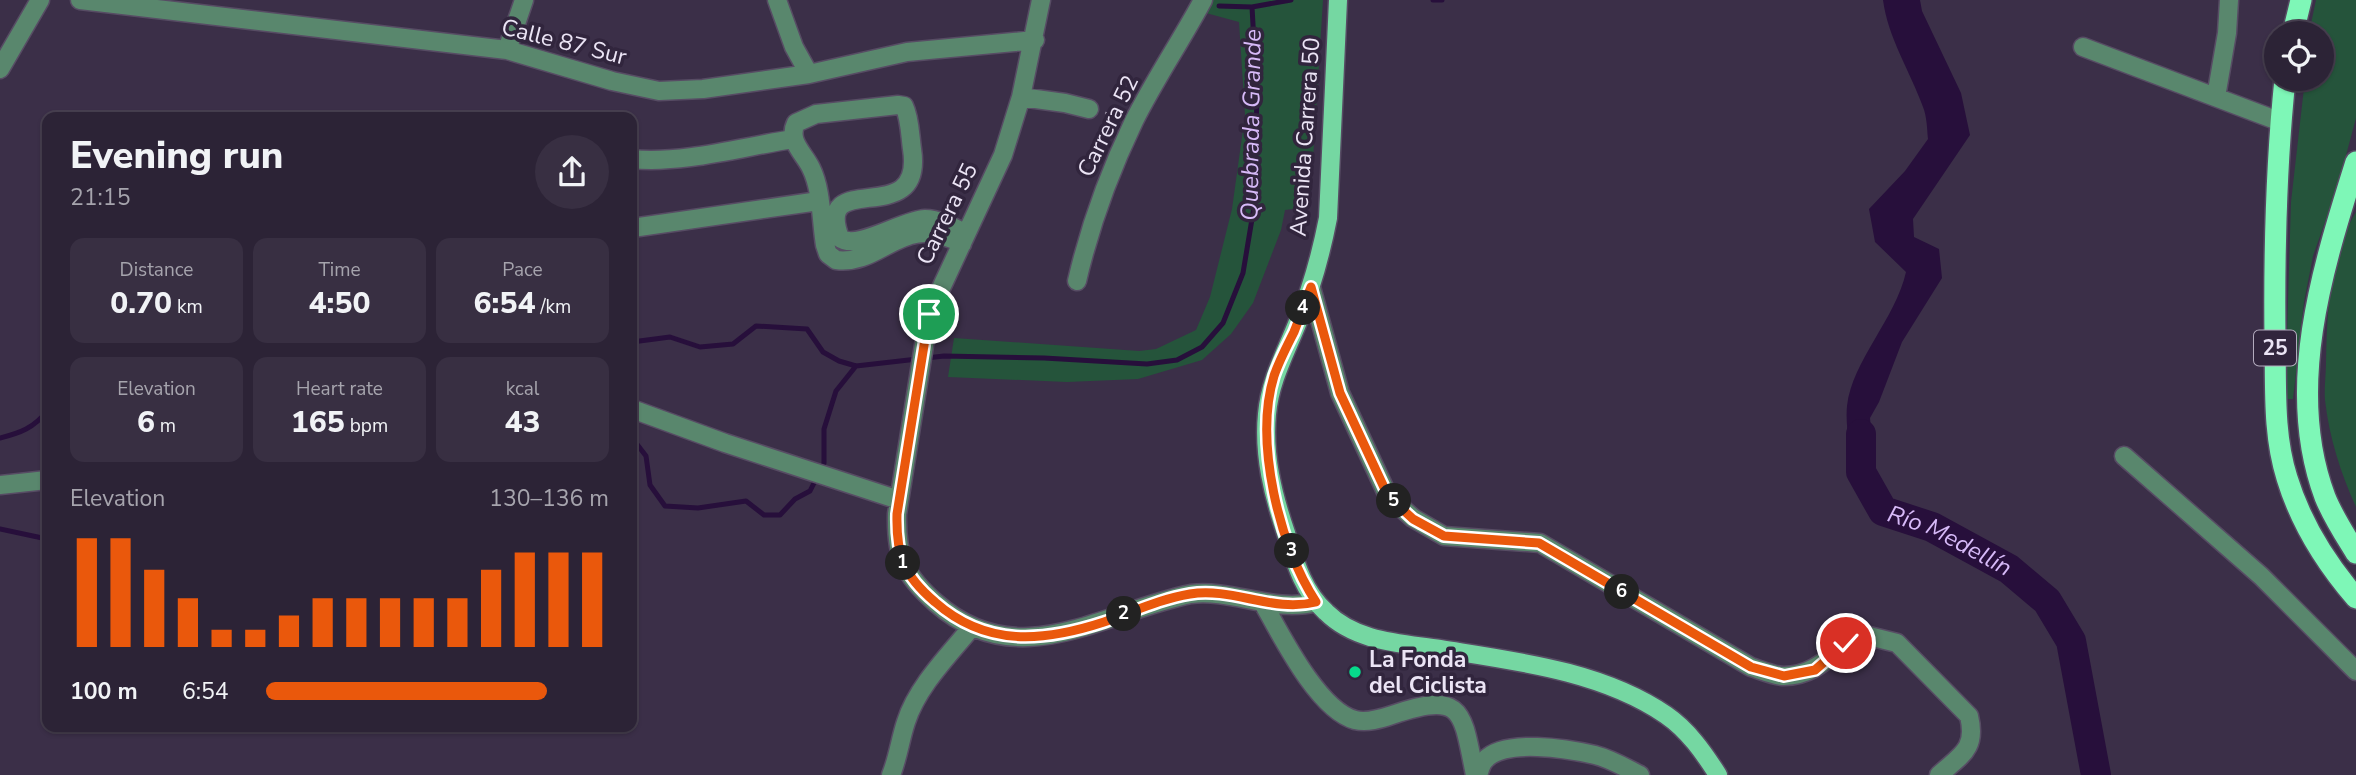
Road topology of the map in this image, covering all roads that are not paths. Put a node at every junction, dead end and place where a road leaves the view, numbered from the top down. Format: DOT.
graph roads {
  1 [pos="40,0"];
  2 [pos="80,0"];
  3 [pos="524,0"];
  4 [pos="777,0"];
  5 [pos="1041,0"];
  6 [pos="1203,0"];
  7 [pos="2229,0"];
  8 [pos="2301,0"];
  9 [pos="164,4"];
  10 [pos="1338,4"];
  11 [pos="2296,21"];
  12 [pos="1034,40"];
  13 [pos="2083,47"];
  14 [pos="507,50"];
  15 [pos="0,69"];
  16 [pos="809,74"];
  17 [pos="2284,91"];
  18 [pos="1021,97"];
  19 [pos="2216,97"];
  20 [pos="1089,109"];
  21 [pos="2281,122"];
  22 [pos="793,139"];
  23 [pos="637,159"];
  24 [pos="2356,162"];
  25 [pos="818,201"];
  26 [pos="637,227"];
  27 [pos="964,239"];
  28 [pos="1077,281"];
  29 [pos="1311,287"];
  30 [pos="637,411"];
  31 [pos="2124,456"];
  32 [pos="42,481"];
  33 [pos="0,485"];
  34 [pos="899,500"];
  35 [pos="2356,553"];
  36 [pos="2356,598"];
  37 [pos="1316,602"];
  38 [pos="1263,603"];
  39 [pos="971,628"];
  40 [pos="2356,671"];
  41 [pos="891,775"];
  42 [pos="1476,775"];
  43 [pos="1640,775"];
  44 [pos="1718,775"];
  45 [pos="1939,775"];
  1 -- 15 [label="street"];
  2 -- 9 [label="street, Calle 87 Sur"];
  3 -- 14 [label="street"];
  4 -- 16 [label="street"];
  5 -- 12 [label="street, Carrera 55"];
  6 -- 28 [label="street, Carrera 52"];
  7 -- 19 [label="street"];
  8 -- 11 [label="highway"];
  9 -- 14 [label="street, Calle 87 Sur"];
  10 -- 29 [label="main road, Avenida Carrera 50"];
  12 -- 16 [label="street, Calle 87 Sur"];
  12 -- 18 [label="street, Carrera 55"];
  13 -- 19 [label="street"];
  14 -- 16 [label="street, Calle 87 Sur"];
  17 -- 21 [label="highway, 25"];
  18 -- 20 [label="street"];
  18 -- 27 [label="street, Carrera 55"];
  19 -- 21 [label="street"];
  21 -- 36 [label="highway, 25"];
  22 -- 23 [label="street"];
  22 -- 25 [label="street"];
  22 -- 27 [label="street"];
  24 -- 35 [label="highway, 25"];
  25 -- 26 [label="street"];
  25 -- 27 [label="street"];
  27 -- 34 [label="street, Carrera 55"];
  29 -- 37 [label="main road, Avenida Carrera 50"];
  29 -- 45 [label="street"];
  30 -- 34 [label="street"];
  31 -- 40 [label="street"];
  32 -- 33 [label="street"];
  34 -- 39 [label="street, Carrera 55"];
  37 -- 38 [label="street"];
  37 -- 44 [label="main road, Avenida Carrera 50"];
  38 -- 39 [label="street"];
  38 -- 42 [label="street"];
  39 -- 41 [label="street"];
  42 -- 43 [label="street"];
}
